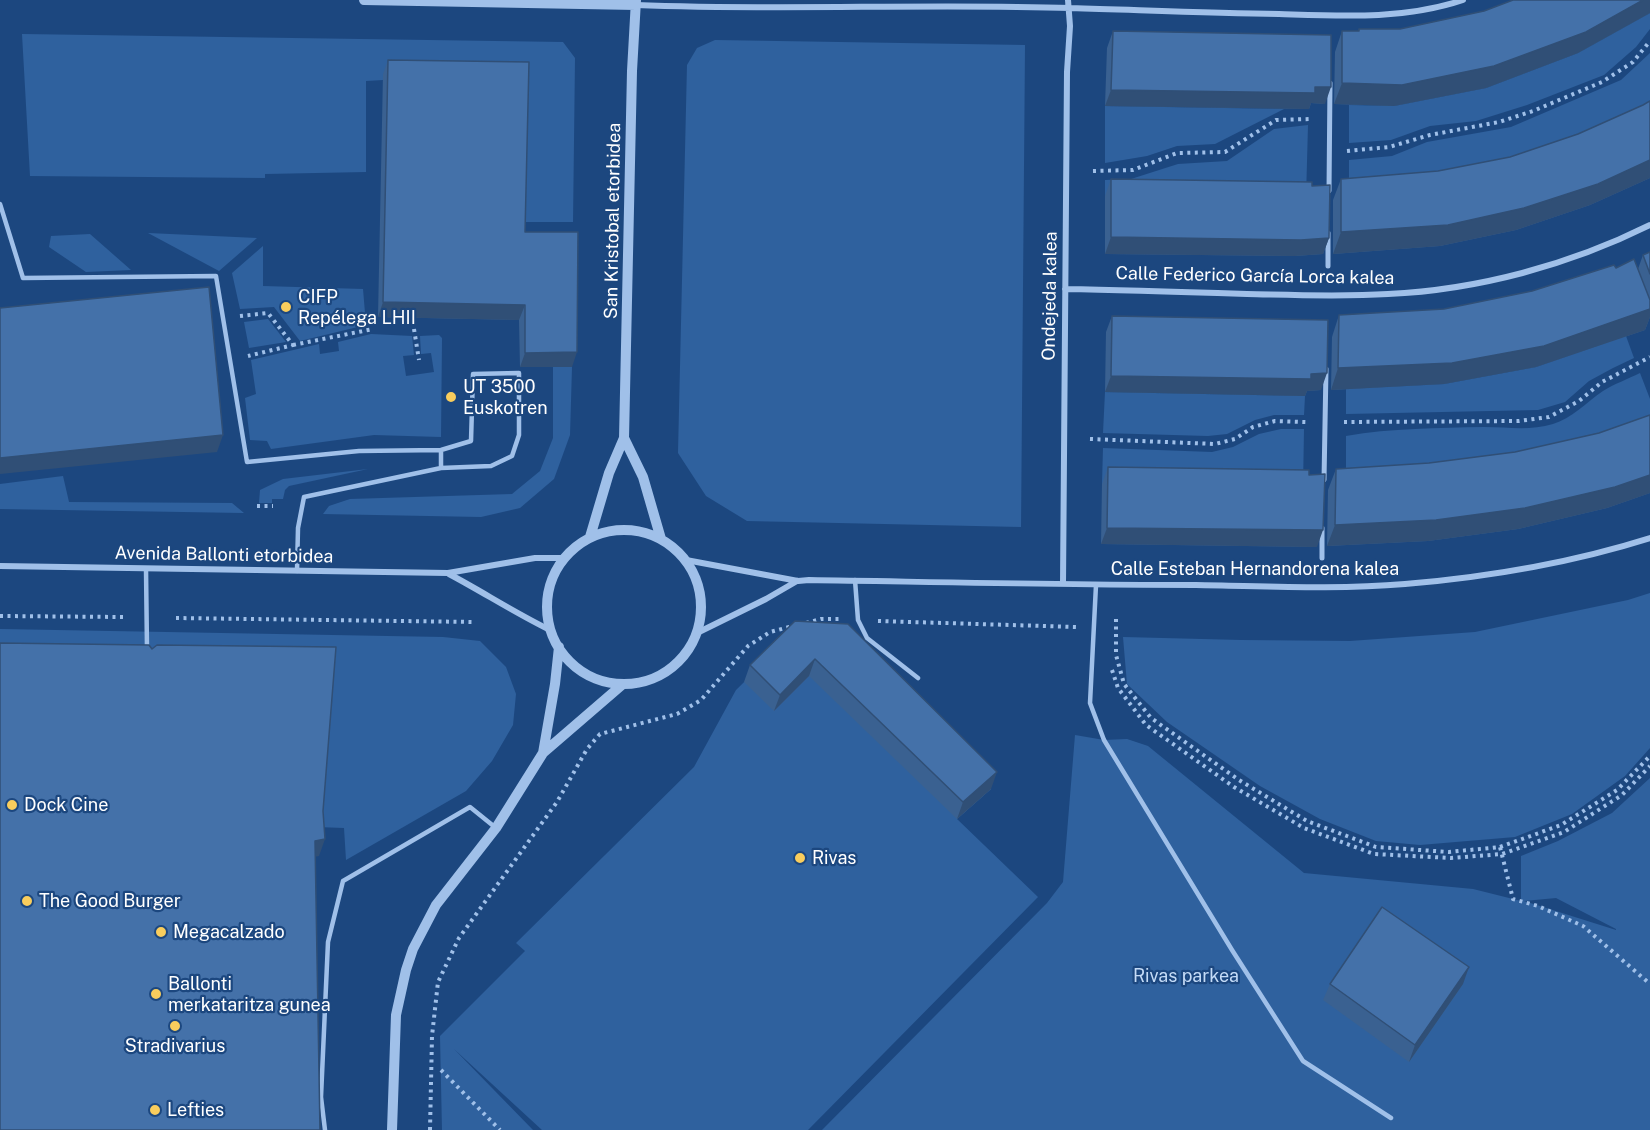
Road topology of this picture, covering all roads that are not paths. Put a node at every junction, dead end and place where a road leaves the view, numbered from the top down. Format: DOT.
graph roads {
  1 [pos="364,0"];
  2 [pos="1068,0"];
  3 [pos="1463,0"];
  4 [pos="636,2"];
  5 [pos="1070,8"];
  6 [pos="1330,72"];
  7 [pos="1329,198"];
  8 [pos="0,204"];
  9 [pos="1329,221"];
  10 [pos="1650,225"];
  11 [pos="1328,266"];
  12 [pos="1065,289"];
  13 [pos="1326,364"];
  14 [pos="624,438"];
  15 [pos="441,450"];
  16 [pos="441,468"];
  17 [pos="1323,490"];
  18 [pos="1323,524"];
  19 [pos="590,537"];
  20 [pos="1650,538"];
  21 [pos="661,539"];
  22 [pos="565,558"];
  23 [pos="1322,558"];
  24 [pos="686,560"];
  25 [pos="0,566"];
  26 [pos="146,569"];
  27 [pos="297,571"];
  28 [pos="448,573"];
  29 [pos="855,580"];
  30 [pos="798,581"];
  31 [pos="1063,584"];
  32 [pos="1096,585"];
  33 [pos="550,630"];
  34 [pos="697,633"];
  35 [pos="559,647"];
  36 [pos="147,662"];
  37 [pos="918,678"];
  38 [pos="623,684"];
  39 [pos="543,753"];
  40 [pos="496,828"];
  41 [pos="1391,1118"];
  42 [pos="326,1130"];
  43 [pos="392,1130"];
  1 -- 4 [label="street"];
  2 -- 5 [label="street, Ondejeda kalea"];
  3 -- 5 [label="street"];
  4 -- 5 [label="street"];
  4 -- 14 [label="street, San Kristobal etorbidea"];
  5 -- 12 [label="street, Ondejeda kalea"];
  6 -- 7 [label="street"];
  8 -- 15 [label="lane"];
  9 -- 11 [label="street"];
  10 -- 12 [label="street, Calle Federico García Lorca kalea"];
  12 -- 31 [label="street, Ondejeda kalea"];
  13 -- 17 [label="street"];
  14 -- 19 [label="street, San Kristobal etorbidea"];
  14 -- 21 [label="street, San Kristobal etorbidea"];
  15 -- 16 [label="lane"];
  15 -- 16 [label="lane"];
  16 -- 27 [label="lane"];
  18 -- 23 [label="street"];
  19 -- 21 [label="street"];
  19 -- 22 [label="street"];
  20 -- 32 [label="street, Calle Esteban Hernandorena kalea"];
  21 -- 24 [label="street"];
  22 -- 28 [label="street, Avenida Ballonti etorbidea"];
  22 -- 33 [label="street"];
  24 -- 30 [label="street, Calle Esteban Hernandorena kalea"];
  24 -- 34 [label="street"];
  25 -- 26 [label="street, Avenida Ballonti etorbidea"];
  26 -- 27 [label="street, Avenida Ballonti etorbidea"];
  26 -- 36 [label="lane"];
  27 -- 28 [label="street, Avenida Ballonti etorbidea"];
  28 -- 33 [label="street, Avenida Ballonti etorbidea"];
  29 -- 30 [label="street, Calle Esteban Hernandorena kalea"];
  29 -- 31 [label="street, Calle Esteban Hernandorena kalea"];
  29 -- 37 [label="lane"];
  30 -- 34 [label="street"];
  31 -- 32 [label="street, Calle Esteban Hernandorena kalea"];
  32 -- 41 [label="lane"];
  33 -- 35 [label="street"];
  34 -- 38 [label="street"];
  35 -- 38 [label="street"];
  35 -- 39 [label="street"];
  38 -- 39 [label="street"];
  39 -- 40 [label="street"];
  40 -- 42 [label="lane"];
  40 -- 43 [label="street"];
}
